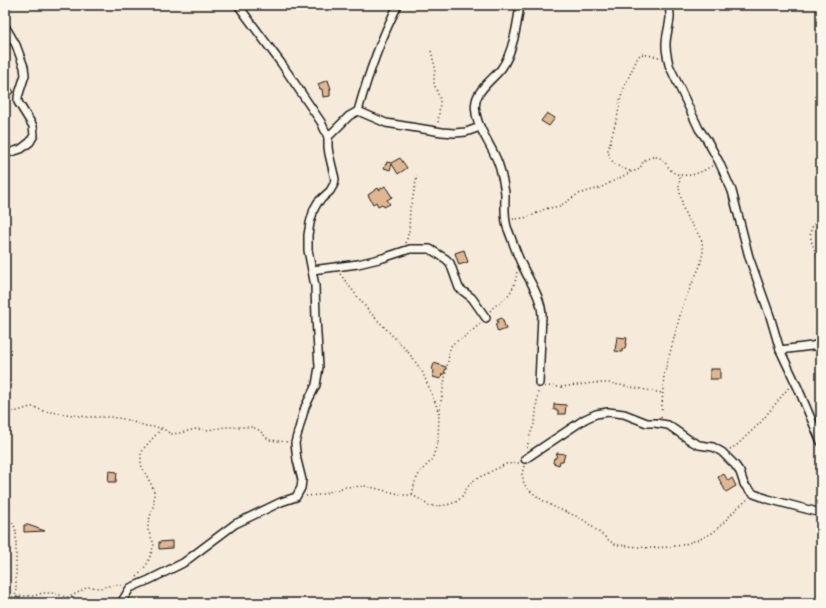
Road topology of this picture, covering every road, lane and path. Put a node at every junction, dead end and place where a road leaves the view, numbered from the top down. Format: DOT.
graph roads {
  1 [pos="238,5"];
  2 [pos="398,5"];
  3 [pos="520,5"];
  4 [pos="668,5"];
  5 [pos="5,26"];
  6 [pos="431,51"];
  7 [pos="667,58"];
  8 [pos="358,111"];
  9 [pos="480,128"];
  10 [pos="437,131"];
  11 [pos="328,137"];
  12 [pos="5,154"];
  13 [pos="719,162"];
  14 [pos="631,172"];
  15 [pos="680,174"];
  16 [pos="417,176"];
  17 [pos="821,218"];
  18 [pos="505,219"];
  19 [pos="404,251"];
  20 [pos="821,266"];
  21 [pos="335,267"];
  22 [pos="312,270"];
  23 [pos="518,270"];
  24 [pos="486,318"];
  25 [pos="821,344"];
  26 [pos="780,350"];
  27 [pos="794,381"];
  28 [pos="539,383"];
  29 [pos="662,393"];
  30 [pos="5,414"];
  31 [pos="439,415"];
  32 [pos="661,423"];
  33 [pos="162,428"];
  34 [pos="821,442"];
  35 [pos="295,443"];
  36 [pos="722,452"];
  37 [pos="525,461"];
  38 [pos="754,494"];
  39 [pos="412,495"];
  40 [pos="296,497"];
  41 [pos="5,513"];
  42 [pos="821,513"];
  43 [pos="131,587"];
  44 [pos="15,596"];
  45 [pos="5,600"];
  46 [pos="121,603"];
  1 -- 11 [label="street"];
  2 -- 8 [label="street"];
  3 -- 9 [label="street"];
  4 -- 7 [label="street"];
  5 -- 12 [label="street"];
  6 -- 10 [label="path"];
  7 -- 13 [label="street"];
  7 -- 14 [label="path"];
  8 -- 10 [label="street"];
  8 -- 11 [label="street"];
  9 -- 10 [label="street"];
  9 -- 18 [label="street"];
  11 -- 22 [label="street"];
  13 -- 15 [label="path"];
  13 -- 26 [label="street"];
  14 -- 15 [label="path"];
  14 -- 18 [label="path"];
  15 -- 29 [label="path"];
  16 -- 19 [label="path"];
  17 -- 20 [label="path"];
  18 -- 28 [label="street"];
  19 -- 21 [label="street"];
  19 -- 24 [label="street"];
  21 -- 22 [label="street"];
  21 -- 31 [label="path"];
  22 -- 35 [label="street"];
  23 -- 24 [label="path"];
  24 -- 31 [label="path"];
  25 -- 26 [label="street"];
  26 -- 27 [label="street"];
  27 -- 34 [label="street"];
  27 -- 36 [label="path"];
  28 -- 29 [label="path"];
  28 -- 37 [label="path"];
  29 -- 32 [label="path"];
  30 -- 33 [label="path"];
  31 -- 39 [label="path"];
  32 -- 36 [label="street"];
  32 -- 37 [label="street"];
  33 -- 35 [label="path"];
  33 -- 43 [label="path"];
  35 -- 40 [label="street"];
  36 -- 38 [label="street"];
  37 -- 38 [label="path"];
  37 -- 39 [label="path"];
  38 -- 42 [label="street"];
  39 -- 40 [label="path"];
  40 -- 43 [label="street"];
  41 -- 44 [label="path"];
  43 -- 44 [label="path"];
  43 -- 46 [label="street"];
  44 -- 45 [label="path"];
}
